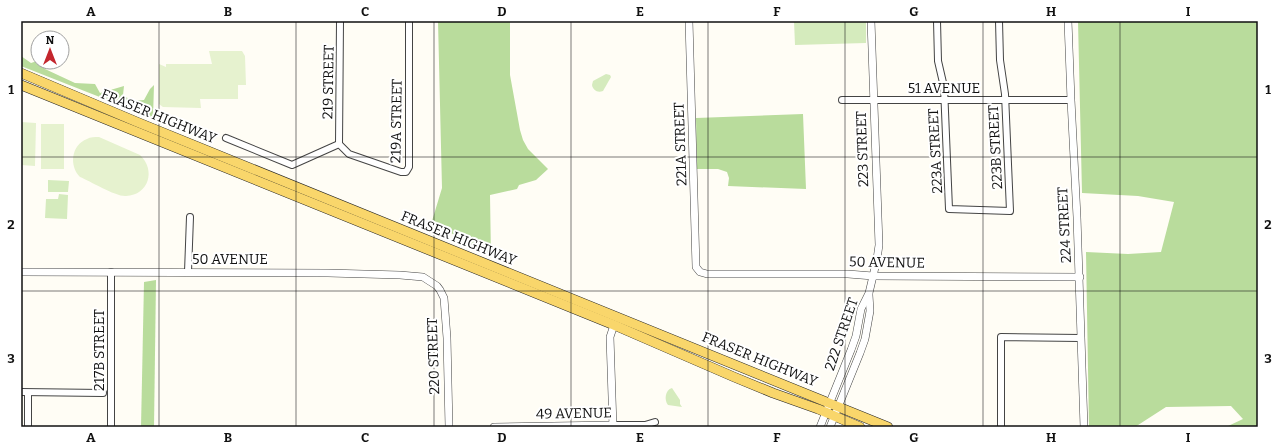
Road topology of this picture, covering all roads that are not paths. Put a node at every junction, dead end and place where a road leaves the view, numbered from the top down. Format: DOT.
graph roads {
  1 [pos="340,21"];
  2 [pos="409,21"];
  3 [pos="689,21"];
  4 [pos="871,21"];
  5 [pos="937,21"];
  6 [pos="999,21"];
  7 [pos="1068,21"];
  8 [pos="21,73"];
  9 [pos="21,85"];
  10 [pos="842,100"];
  11 [pos="874,100"];
  12 [pos="1005,100"];
  13 [pos="1071,100"];
  14 [pos="944,101"];
  15 [pos="226,138"];
  16 [pos="339,144"];
  17 [pos="949,209"];
  18 [pos="190,217"];
  19 [pos="696,267"];
  20 [pos="21,272"];
  21 [pos="111,272"];
  22 [pos="188,272"];
  23 [pos="873,276"];
  24 [pos="1080,277"];
  25 [pos="437,286"];
  26 [pos="869,293"];
  27 [pos="614,326"];
  28 [pos="1082,338"];
  29 [pos="24,392"];
  30 [pos="103,393"];
  31 [pos="829,403"];
  32 [pos="833,412"];
  33 [pos="655,422"];
  34 [pos="28,425"];
  35 [pos="613,426"];
  36 [pos="111,427"];
  37 [pos="449,427"];
  38 [pos="494,427"];
  39 [pos="820,427"];
  40 [pos="830,427"];
  41 [pos="860,427"];
  42 [pos="888,427"];
  43 [pos="1001,427"];
  44 [pos="1084,427"];
  1 -- 16 [label="street, 219 STREET"];
  2 -- 16 [label="street, 219A STREET"];
  3 -- 19 [label="street, 221A STREET"];
  4 -- 11 [label="street, 223 STREET"];
  5 -- 14 [label="street, 223A STREET"];
  6 -- 12 [label="street, 223B STREET"];
  7 -- 13 [label="street, 224 STREET"];
  8 -- 31 [label="main road, FRASER HIGHWAY"];
  9 -- 27 [label="main road, FRASER HIGHWAY"];
  10 -- 11 [label="street, 51 AVENUE"];
  11 -- 14 [label="street, 51 AVENUE"];
  11 -- 23 [label="street, 223 STREET"];
  12 -- 13 [label="street, 51 AVENUE"];
  12 -- 14 [label="street, 51 AVENUE"];
  12 -- 17 [label="street, 223B STREET"];
  13 -- 24 [label="street, 224 STREET"];
  14 -- 17 [label="street, 223A STREET"];
  15 -- 16 [label="street"];
  18 -- 22 [label="street"];
  19 -- 23 [label="street, 50 AVENUE"];
  20 -- 21 [label="street, 50 AVENUE"];
  21 -- 22 [label="street, 50 AVENUE"];
  21 -- 36 [label="street, 217B STREET"];
  22 -- 25 [label="street, 50 AVENUE"];
  23 -- 24 [label="street, 50 AVENUE"];
  23 -- 26 [label="street, 222 STREET"];
  24 -- 28 [label="street, 224 STREET"];
  25 -- 37 [label="street, 220 STREET"];
  26 -- 31 [label="street, 222 STREET"];
  26 -- 32 [label="street, 222 STREET"];
  27 -- 32 [label="main road, FRASER HIGHWAY"];
  27 -- 35 [label="street"];
  28 -- 43 [label="street"];
  28 -- 44 [label="street, 224 STREET"];
  29 -- 30 [label="street"];
  29 -- 34 [label="street"];
  31 -- 32 [label="main road, FRASER HIGHWAY"];
  32 -- 39 [label="street, 222 STREET"];
  32 -- 40 [label="street, 222 STREET"];
  32 -- 41 [label="main road, FRASER HIGHWAY"];
  32 -- 42 [label="main road, FRASER HIGHWAY"];
  33 -- 35 [label="street, 49 AVENUE"];
  35 -- 38 [label="street, 49 AVENUE"];
}
